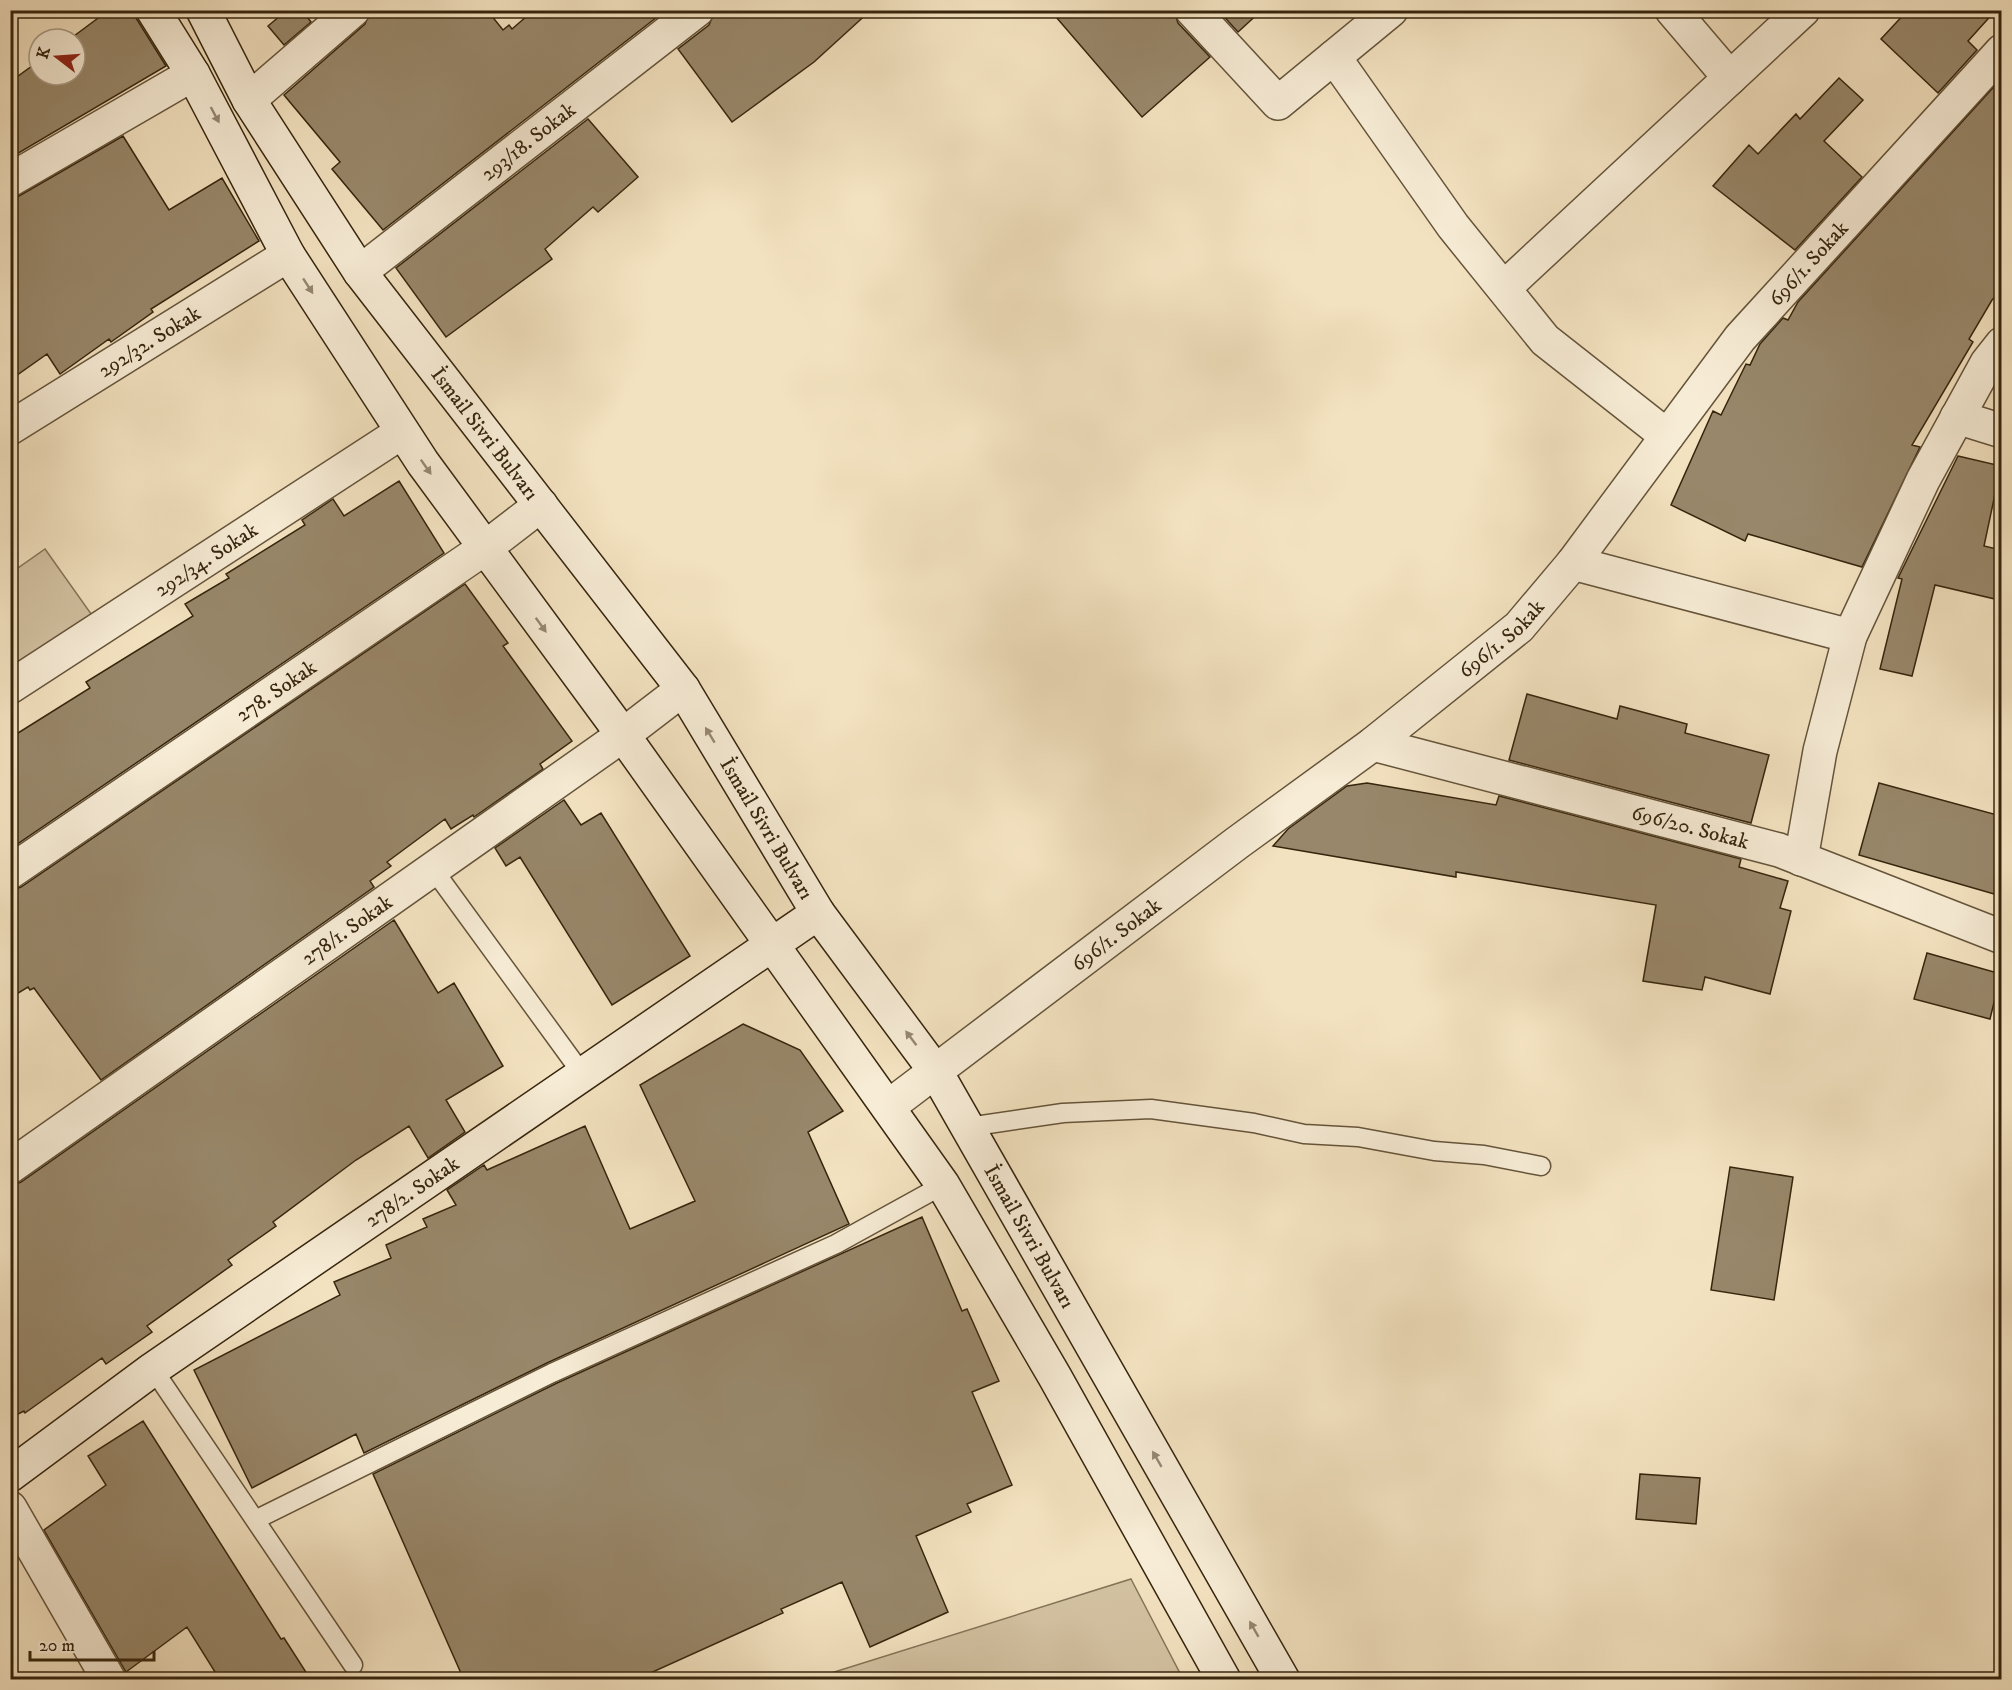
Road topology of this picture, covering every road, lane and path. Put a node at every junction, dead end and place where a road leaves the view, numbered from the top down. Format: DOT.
graph roads {
  1 [pos="153,10"];
  2 [pos="202,10"];
  3 [pos="354,10"];
  4 [pos="697,10"];
  5 [pos="1192,10"];
  6 [pos="1391,10"];
  7 [pos="1672,10"];
  8 [pos="1803,10"];
  9 [pos="2001,51"];
  10 [pos="1334,57"];
  11 [pos="193,74"];
  12 [pos="1730,78"];
  13 [pos="249,100"];
  14 [pos="10,180"];
  15 [pos="288,255"];
  16 [pos="360,272"];
  17 [pos="1504,288"];
  18 [pos="2001,344"];
  19 [pos="1957,417"];
  20 [pos="10,428"];
  21 [pos="2001,431"];
  22 [pos="402,432"];
  23 [pos="1667,436"];
  24 [pos="541,505"];
  25 [pos="485,548"];
  26 [pos="1573,563"];
  27 [pos="1850,636"];
  28 [pos="10,687"];
  29 [pos="683,689"];
  30 [pos="623,735"];
  31 [pos="1373,744"];
  32 [pos="1801,859"];
  33 [pos="433,869"];
  34 [pos="10,872"];
  35 [pos="819,913"];
  36 [pos="2001,937"];
  37 [pos="770,946"];
  38 [pos="936,1072"];
  39 [pos="583,1075"];
  40 [pos="888,1107"];
  41 [pos="968,1127"];
  42 [pos="1541,1166"];
  43 [pos="10,1167"];
  44 [pos="943,1185"];
  45 [pos="153,1369"];
  46 [pos="10,1475"];
  47 [pos="10,1508"];
  48 [pos="255,1520"];
  49 [pos="353,1665"];
  50 [pos="109,1680"];
  51 [pos="1224,1680"];
  52 [pos="1283,1680"];
  1 -- 11 [label="street"];
  2 -- 13 [label="street, İsmail Sivri Bulvarı"];
  3 -- 13 [label="street"];
  4 -- 16 [label="street, 293/18. Sokak"];
  5 -- 10 [label="street"];
  6 -- 10 [label="street"];
  7 -- 12 [label="street"];
  8 -- 12 [label="street"];
  9 -- 23 [label="street, 696/1. Sokak"];
  10 -- 17 [label="street"];
  11 -- 14 [label="street"];
  11 -- 15 [label="street, one-way"];
  12 -- 17 [label="street"];
  13 -- 16 [label="street, İsmail Sivri Bulvarı"];
  15 -- 20 [label="street, 292/32. Sokak"];
  15 -- 22 [label="street, one-way"];
  16 -- 24 [label="street, İsmail Sivri Bulvarı"];
  17 -- 23 [label="street"];
  18 -- 19 [label="street"];
  19 -- 21 [label="street"];
  19 -- 27 [label="street"];
  22 -- 25 [label="street, one-way"];
  22 -- 28 [label="street, 292/34. Sokak"];
  23 -- 26 [label="street, 696/1. Sokak"];
  24 -- 25 [label="street, 278. Sokak"];
  24 -- 29 [label="street, İsmail Sivri Bulvarı"];
  25 -- 30 [label="street, one-way"];
  25 -- 34 [label="street, 278. Sokak"];
  26 -- 27 [label="street"];
  26 -- 31 [label="street, 696/1. Sokak"];
  27 -- 32 [label="street"];
  29 -- 30 [label="street, 278/1. Sokak"];
  35 -- 29 [label="street, İsmail Sivri Bulvarı, one-way"];
  30 -- 33 [label="street, 278/1. Sokak"];
  30 -- 37 [label="street"];
  31 -- 32 [label="street, 696/20. Sokak"];
  31 -- 38 [label="street, 696/1. Sokak"];
  32 -- 36 [label="street, 696/20. Sokak"];
  33 -- 39 [label="lane"];
  33 -- 43 [label="street, 278/1. Sokak"];
  35 -- 37 [label="street, 278/2. Sokak"];
  38 -- 35 [label="street, İsmail Sivri Bulvarı, one-way"];
  37 -- 39 [label="street, 278/2. Sokak"];
  37 -- 40 [label="street"];
  38 -- 40 [label="street, 696/1. Sokak"];
  38 -- 41 [label="street, İsmail Sivri Bulvarı"];
  39 -- 45 [label="street, 278/2. Sokak"];
  40 -- 44 [label="street"];
  41 -- 42 [label="lane"];
  52 -- 41 [label="street, İsmail Sivri Bulvarı, one-way"];
  44 -- 48 [label="lane"];
  44 -- 51 [label="street"];
  45 -- 46 [label="street, 278/2. Sokak"];
  45 -- 48 [label="lane"];
  47 -- 50 [label="street"];
  48 -- 49 [label="lane"];
}
